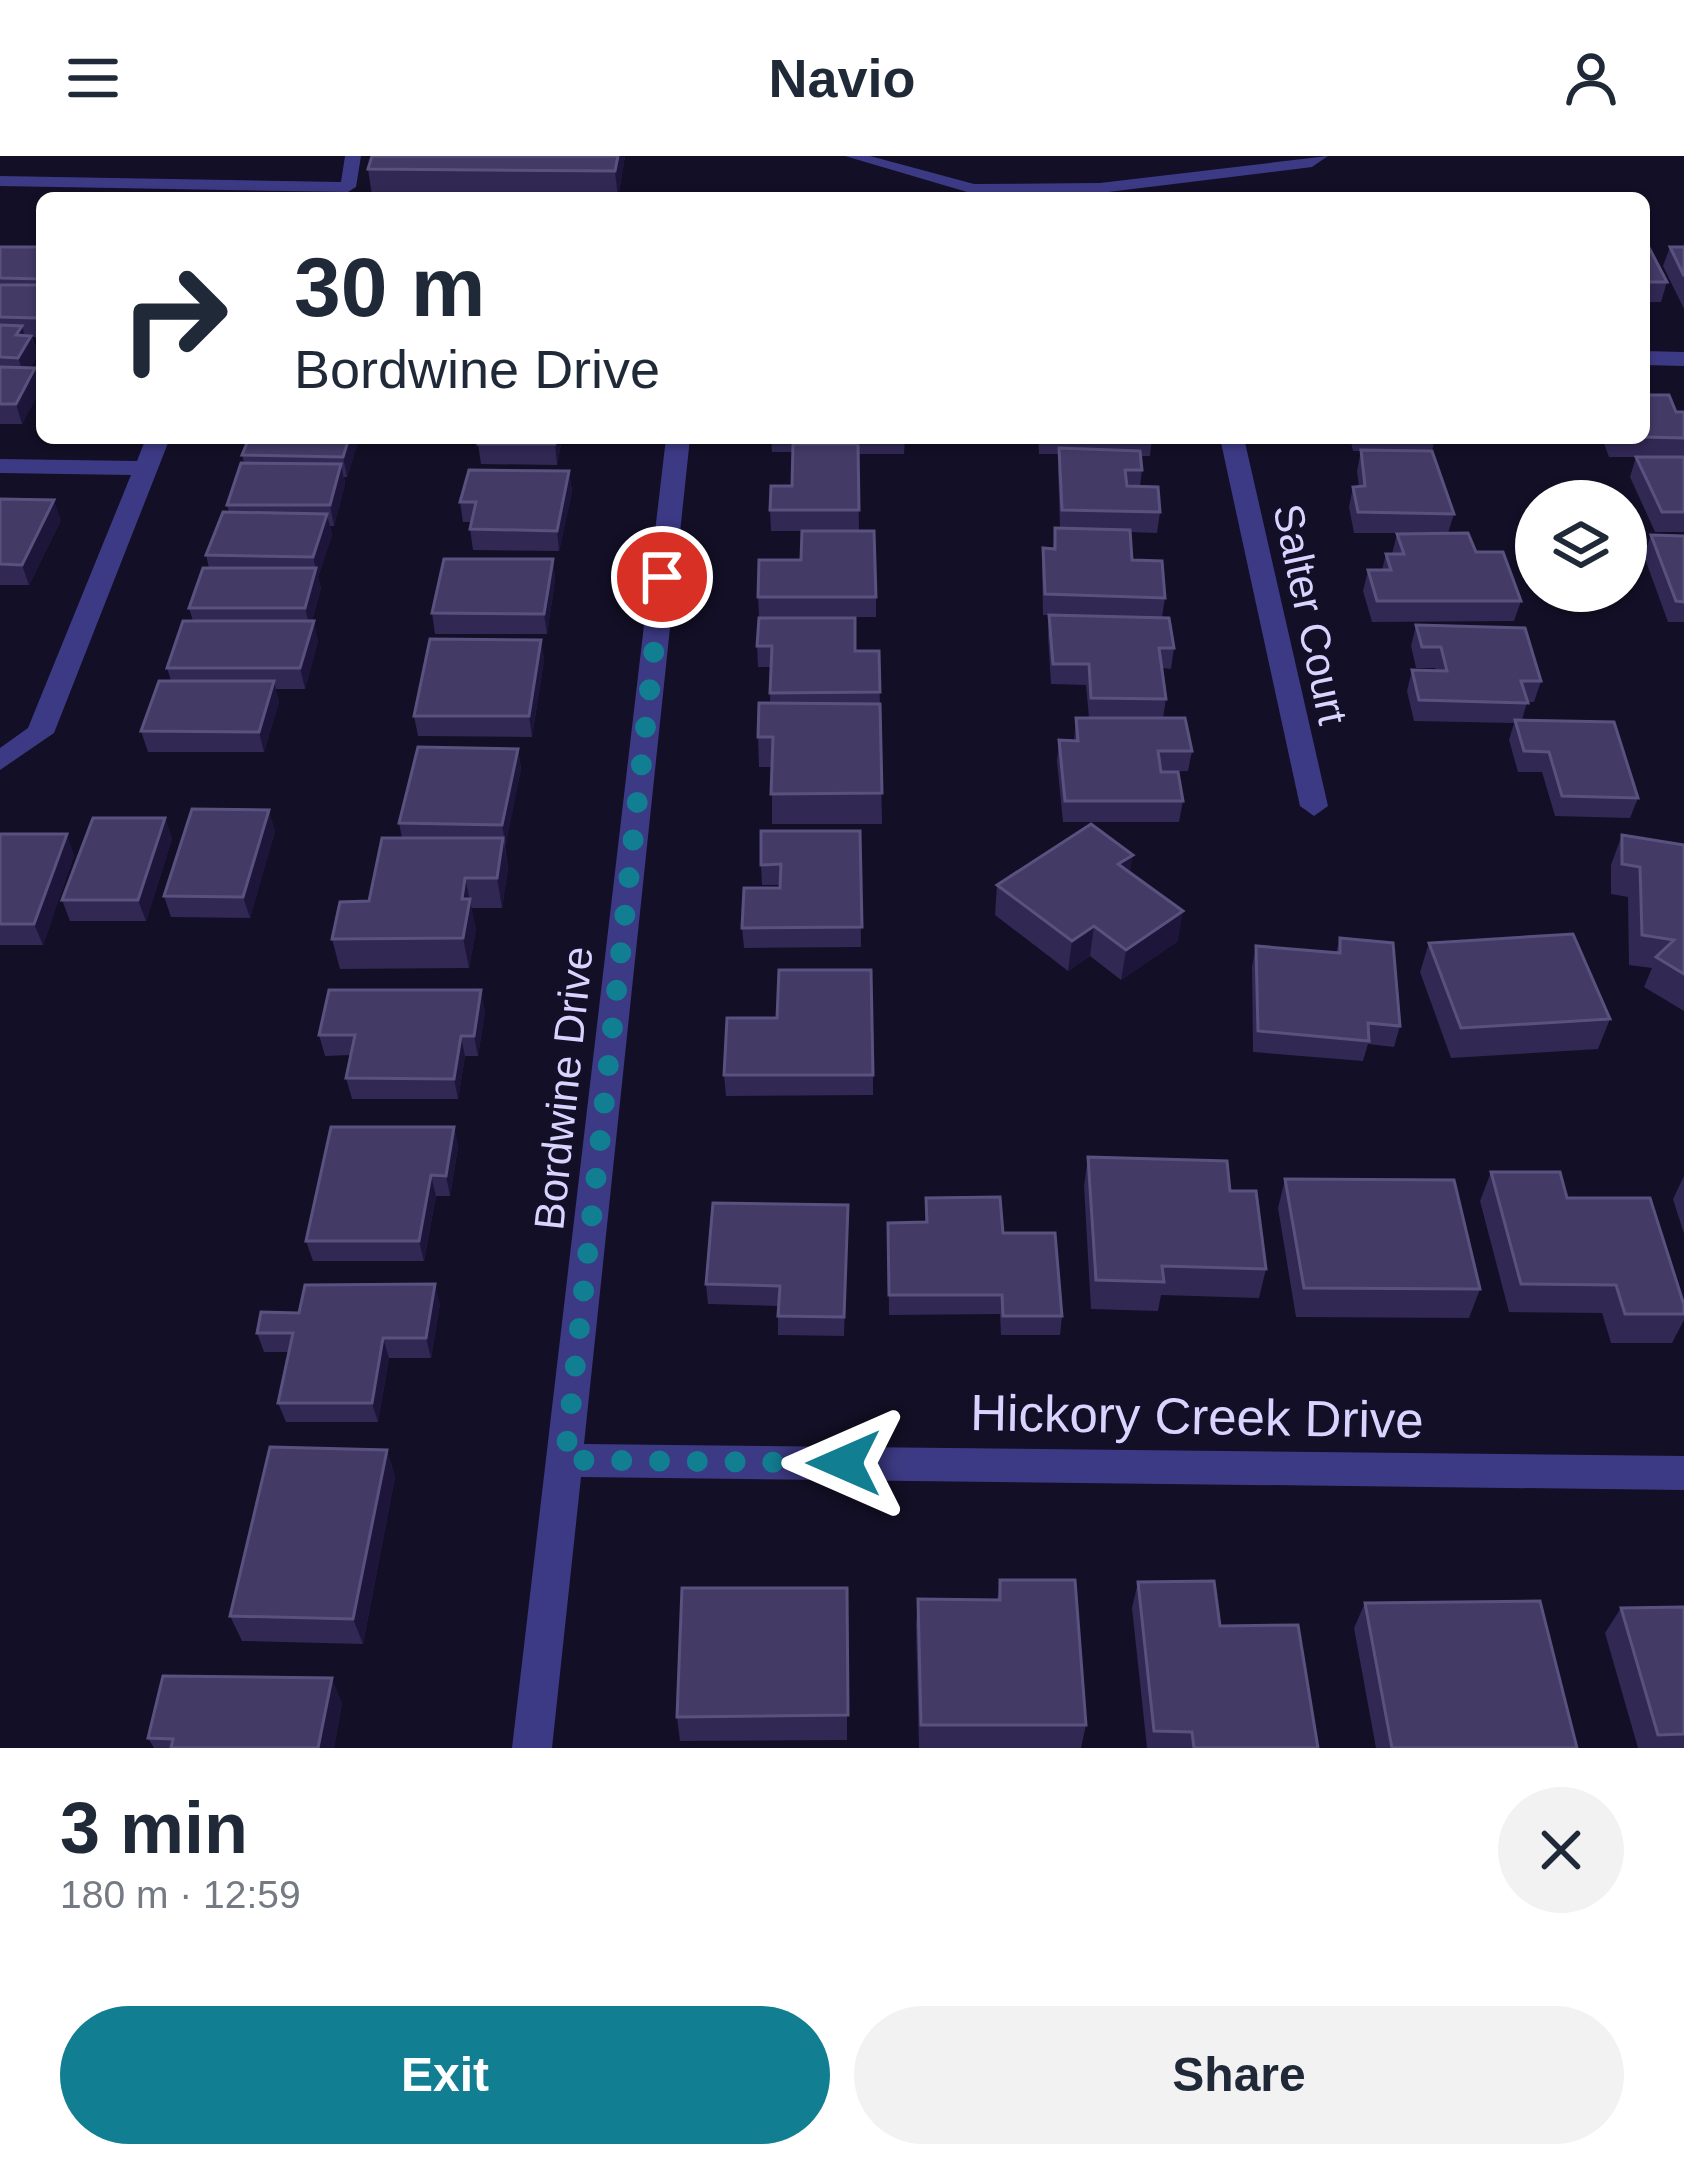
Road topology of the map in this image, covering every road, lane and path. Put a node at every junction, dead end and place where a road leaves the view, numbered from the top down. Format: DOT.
graph roads {
  1 [pos="353,156"];
  2 [pos="854,156"];
  3 [pos="1320,156"];
  4 [pos="0,181"];
  5 [pos="1650,358"];
  6 [pos="1684,358"];
  7 [pos="156,444"];
  8 [pos="677,444"];
  9 [pos="1233,444"];
  10 [pos="0,466"];
  11 [pos="146,468"];
  12 [pos="0,761"];
  13 [pos="1314,806"];
  14 [pos="565,1460"];
  15 [pos="1684,1473"];
  16 [pos="532,1748"];
  1 -- 4 [label="lane"];
  2 -- 3 [label="lane"];
  5 -- 6 [label="street"];
  7 -- 11 [label="street"];
  8 -- 14 [label="street, Bordwine Drive"];
  9 -- 13 [label="street, Salter Court"];
  10 -- 11 [label="street"];
  11 -- 12 [label="street"];
  14 -- 15 [label="street, Hickory Creek Drive"];
  14 -- 16 [label="street, Bordwine Drive"];
}
